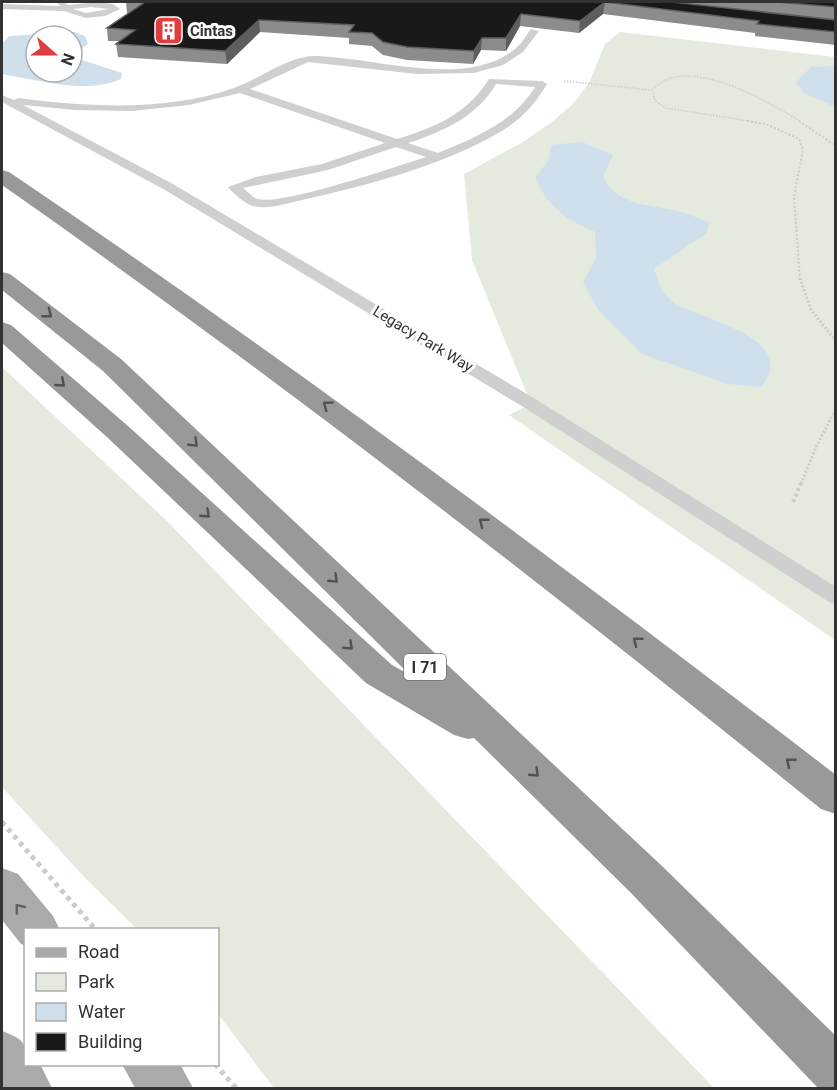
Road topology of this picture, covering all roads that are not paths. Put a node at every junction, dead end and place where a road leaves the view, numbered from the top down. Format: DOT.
graph roads {
  1 [pos="63,5"];
  2 [pos="2,7"];
  3 [pos="534,31"];
  4 [pos="239,89"];
  5 [pos="2,99"];
  6 [pos="396,143"];
  7 [pos="438,157"];
  8 [pos="2,176"];
  9 [pos="2,279"];
  10 [pos="2,330"];
  11 [pos="836,597"];
  12 [pos="509,748"];
  13 [pos="836,798"];
  14 [pos="2,887"];
  15 [pos="35,928"];
  16 [pos="2,1055"];
  17 [pos="148,1066"];
  18 [pos="836,1071"];
  19 [pos="26,1089"];
  20 [pos="167,1089"];
  1 -- 2 [label="lane"];
  3 -- 4 [label="lane"];
  4 -- 5 [label="lane"];
  4 -- 6 [label="lane"];
  5 -- 11 [label="lane, Legacy Park Way"];
  6 -- 7 [label="lane"];
  6 -- 7 [label="lane"];
  6 -- 7 [label="lane"];
  13 -- 8 [label="highway, one-way"];
  9 -- 12 [label="highway, I 71, one-way"];
  10 -- 12 [label="highway, one-way"];
  12 -- 18 [label="highway, I 71, one-way"];
  15 -- 14 [label="main road, one-way"];
  16 -- 19 [label="main road"];
  17 -- 20 [label="main road"];
}
